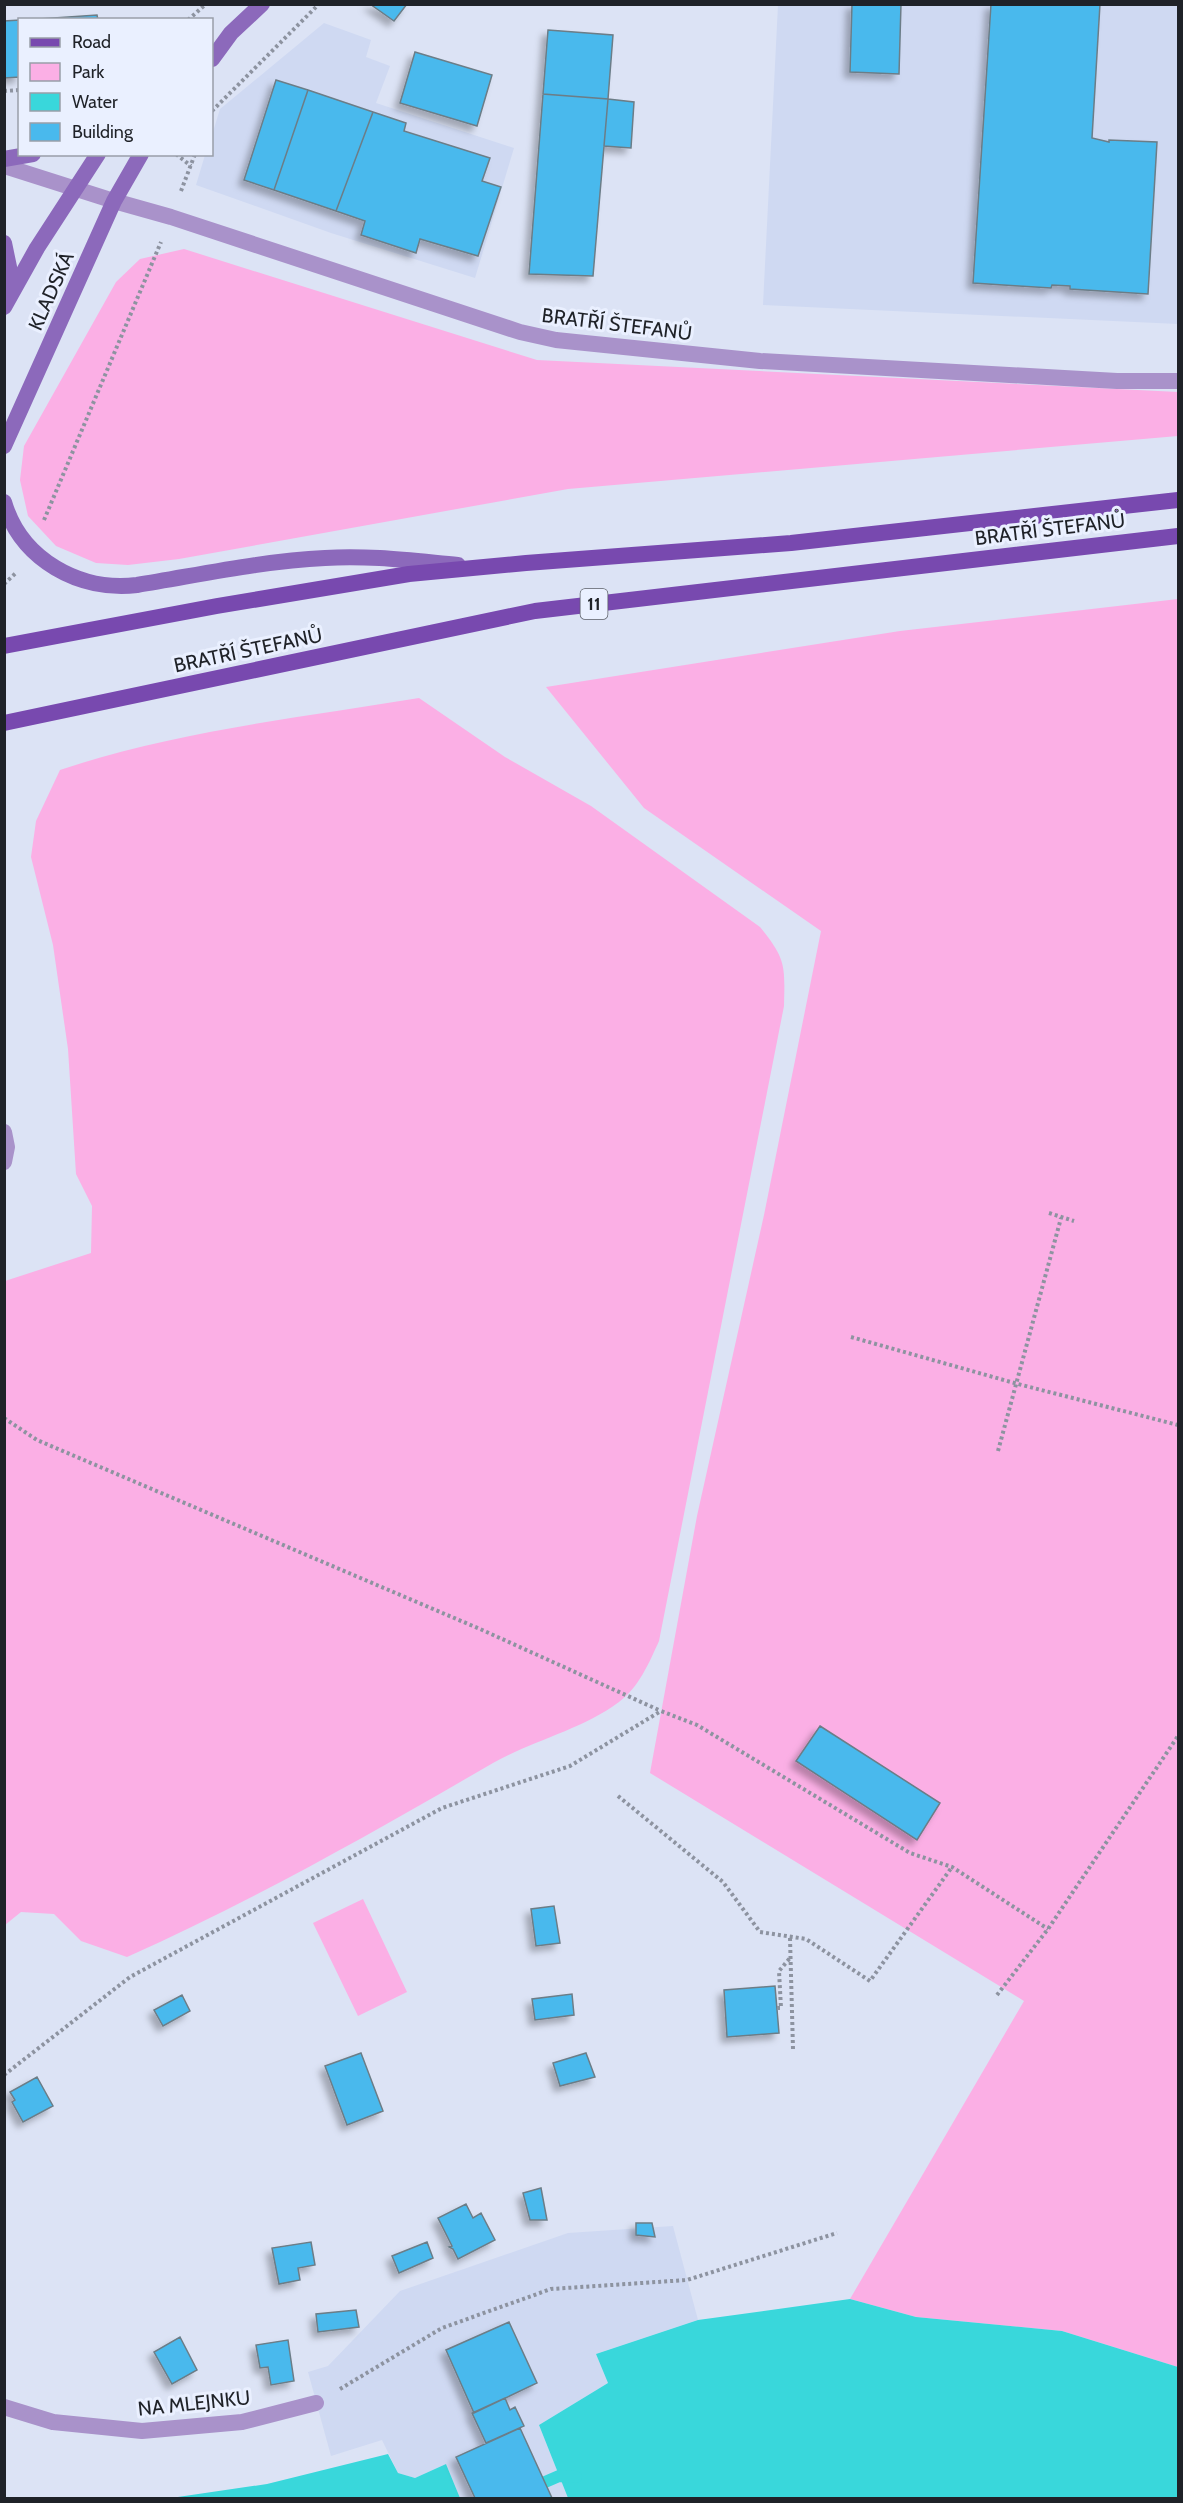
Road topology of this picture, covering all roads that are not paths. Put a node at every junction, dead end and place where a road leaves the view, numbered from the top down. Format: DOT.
graph roads {
  1 [pos="262,4"];
  2 [pos="231,33"];
  3 [pos="213,45"];
  4 [pos="213,58"];
  5 [pos="21,156"];
  6 [pos="97,156"];
  7 [pos="140,156"];
  8 [pos="4,159"];
  9 [pos="4,166"];
  10 [pos="74,188"];
  11 [pos="114,201"];
  12 [pos="4,243"];
  13 [pos="7,302"];
  14 [pos="1179,381"];
  15 [pos="4,446"];
  16 [pos="1179,500"];
  17 [pos="4,502"];
  18 [pos="1179,536"];
  19 [pos="474,567"];
  20 [pos="4,646"];
  21 [pos="4,723"];
  22 [pos="4,1132"];
  23 [pos="4,1162"];
  24 [pos="316,2403"];
  25 [pos="4,2407"];
  1 -- 2 [label="main road"];
  2 -- 3 [label="main road"];
  2 -- 4 [label="main road"];
  5 -- 8 [label="main road"];
  6 -- 10 [label="main road, KLADSKÁ"];
  7 -- 11 [label="main road, KLADSKÁ"];
  9 -- 10 [label="street, BRATŘÍ ŠTEFANŮ"];
  10 -- 11 [label="street, BRATŘÍ ŠTEFANŮ"];
  10 -- 13 [label="main road, KLADSKÁ"];
  11 -- 14 [label="street, BRATŘÍ ŠTEFANŮ"];
  11 -- 15 [label="main road, KLADSKÁ"];
  12 -- 13 [label="main road"];
  16 -- 19 [label="main road, BRATŘÍ ŠTEFANŮ"];
  17 -- 19 [label="main road"];
  18 -- 21 [label="main road, BRATŘÍ ŠTEFANŮ / 11"];
  19 -- 20 [label="main road, BRATŘÍ ŠTEFANŮ"];
  22 -- 23 [label="street"];
  24 -- 25 [label="street, NA MLEJNKU"];
}
